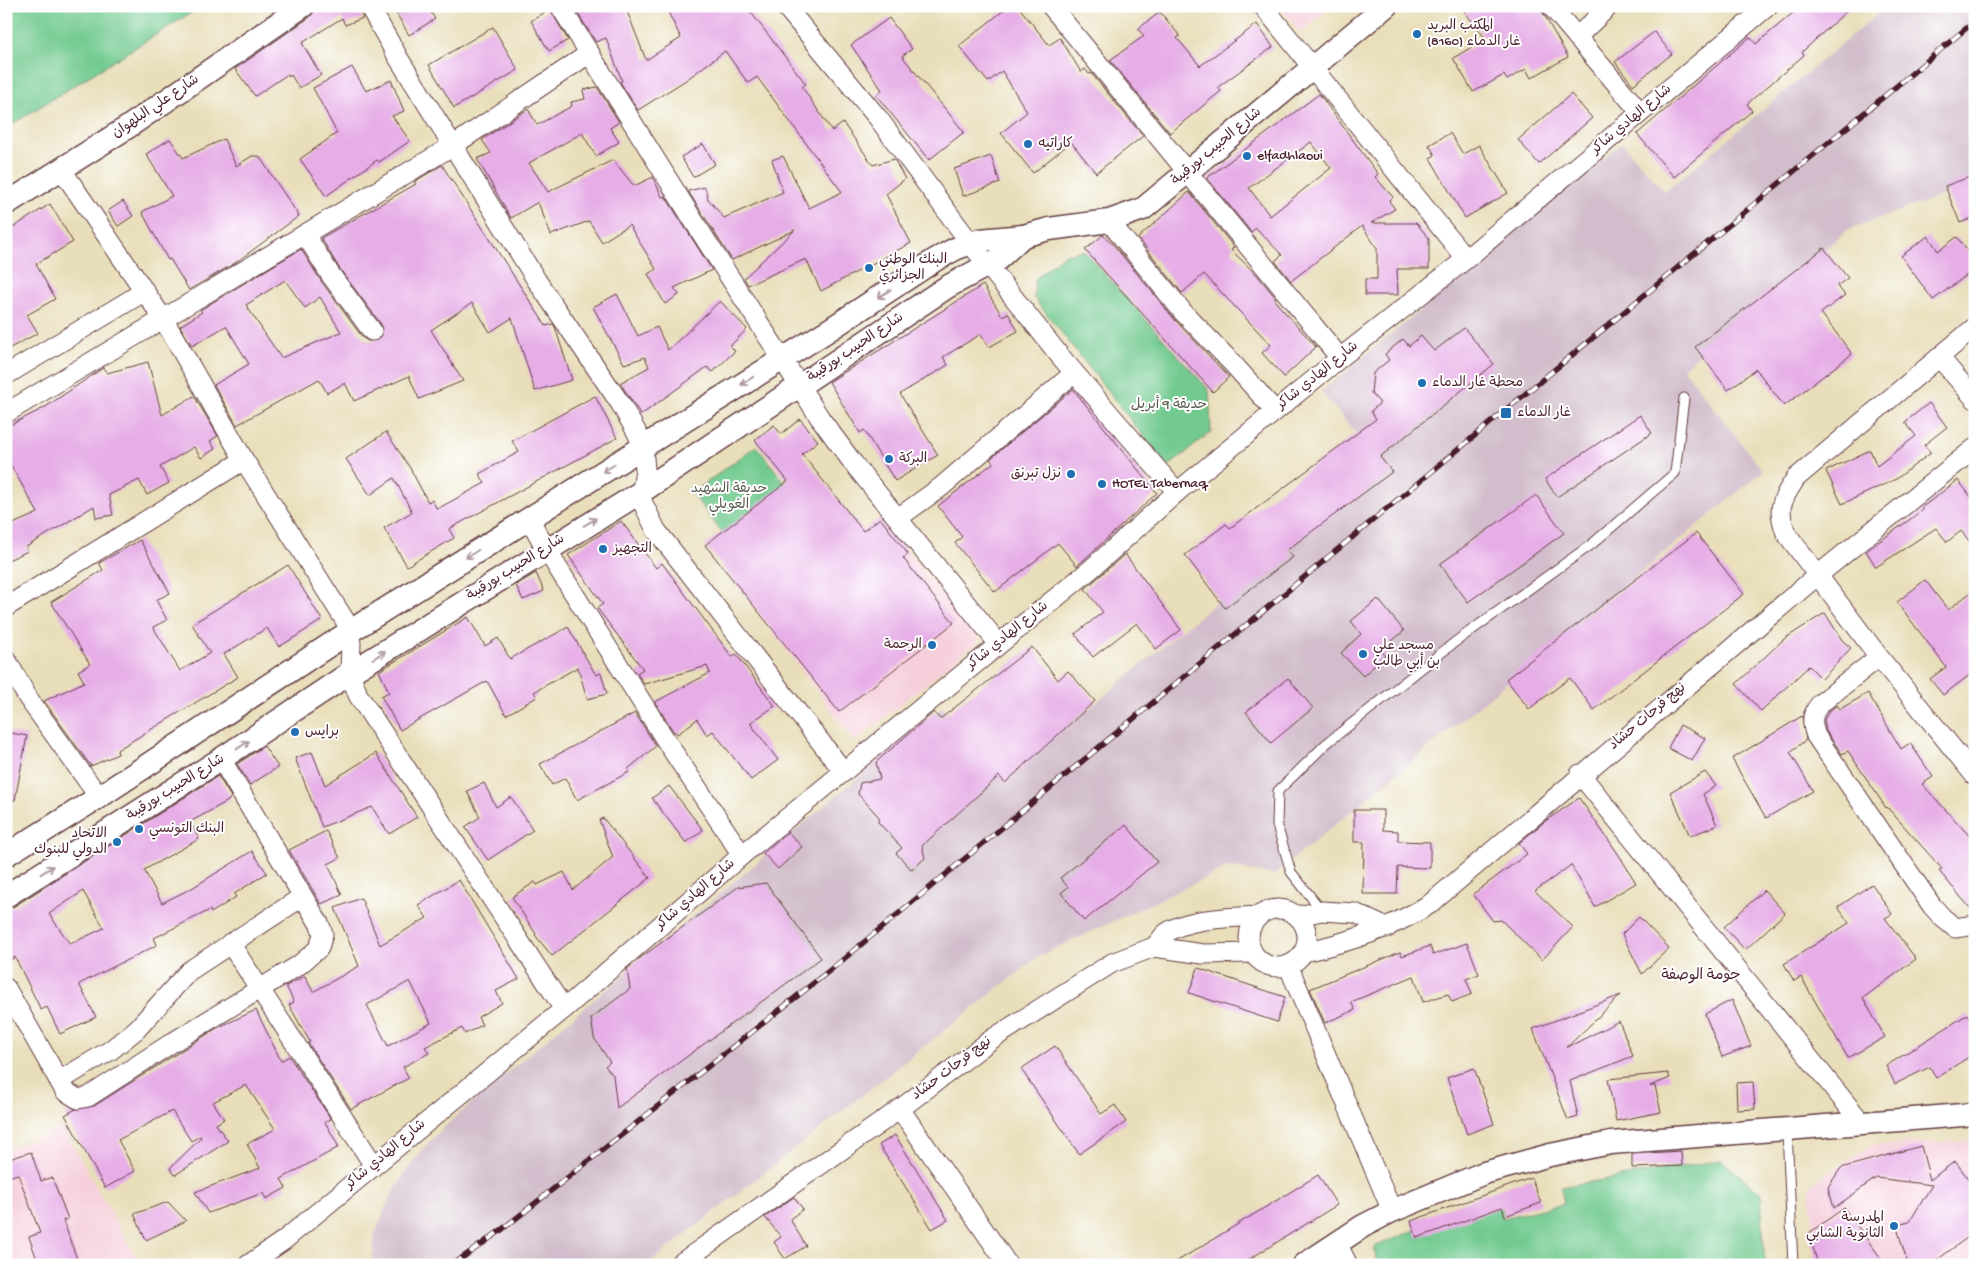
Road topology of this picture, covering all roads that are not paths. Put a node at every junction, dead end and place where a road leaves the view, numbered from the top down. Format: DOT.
graph roads {
  1 [pos="369,6"];
  2 [pos="560,6"];
  3 [pos="785,6"];
  4 [pos="1051,6"];
  5 [pos="1263,6"];
  6 [pos="1386,6"];
  7 [pos="1551,6"];
  8 [pos="1609,6"];
  9 [pos="1768,6"];
  10 [pos="288,10"];
  11 [pos="1577,37"];
  12 [pos="590,53"];
  13 [pos="1313,67"];
  14 [pos="1640,112"];
  15 [pos="454,145"];
  16 [pos="62,170"];
  17 [pos="1188,172"];
  18 [pos="6,204"];
  19 [pos="1109,221"];
  20 [pos="305,234"];
  21 [pos="1023,236"];
  22 [pos="971,244"];
  23 [pos="1466,259"];
  24 [pos="988,265"];
  25 [pos="145,291"];
  26 [pos="164,320"];
  27 [pos="1975,327"];
  28 [pos="372,331"];
  29 [pos="1340,358"];
  30 [pos="1940,358"];
  31 [pos="782,359"];
  32 [pos="1074,373"];
  33 [pos="6,375"];
  34 [pos="800,385"];
  35 [pos="1684,398"];
  36 [pos="1975,399"];
  37 [pos="1275,411"];
  38 [pos="6,413"];
  39 [pos="643,446"];
  40 [pos="1975,448"];
  41 [pos="244,460"];
  42 [pos="641,492"];
  43 [pos="1177,492"];
  44 [pos="529,518"];
  45 [pos="898,518"];
  46 [pos="546,549"];
  47 [pos="1818,575"];
  48 [pos="6,608"];
  49 [pos="349,632"];
  50 [pos="998,643"];
  51 [pos="1879,657"];
  52 [pos="6,659"];
  53 [pos="350,673"];
  54 [pos="221,759"];
  55 [pos="844,772"];
  56 [pos="1580,774"];
  57 [pos="1975,776"];
  58 [pos="99,797"];
  59 [pos="6,855"];
  60 [pos="742,855"];
  61 [pos="6,896"];
  62 [pos="302,897"];
  63 [pos="1322,911"];
  64 [pos="1259,916"];
  65 [pos="1297,916"];
  66 [pos="1975,925"];
  67 [pos="1387,928"];
  68 [pos="230,943"];
  69 [pos="1154,947"];
  70 [pos="1304,952"];
  71 [pos="1253,953"];
  72 [pos="1288,966"];
  73 [pos="6,988"];
  74 [pos="260,990"];
  75 [pos="564,1009"];
  76 [pos="60,1081"];
  77 [pos="900,1109"];
  78 [pos="1975,1114"];
  79 [pos="1861,1122"];
  80 [pos="1787,1130"];
  81 [pos="373,1164"];
  82 [pos="1392,1211"];
  83 [pos="1337,1243"];
  84 [pos="248,1265"];
  85 [pos="678,1265"];
  86 [pos="1008,1265"];
  87 [pos="1304,1265"];
  88 [pos="1348,1265"];
  89 [pos="1792,1265"];
  1 -- 15 [label="street"];
  2 -- 12 [label="street"];
  3 -- 22 [label="street"];
  4 -- 17 [label="street"];
  5 -- 13 [label="street"];
  6 -- 13 [label="street, شارع الحبيب بورقيبة"];
  7 -- 11 [label="street"];
  8 -- 11 [label="street"];
  9 -- 14 [label="street, شارع الهادي شاكر"];
  10 -- 16 [label="street, شارع علي البلهوان"];
  11 -- 14 [label="street"];
  12 -- 15 [label="street"];
  12 -- 31 [label="street"];
  13 -- 17 [label="street, شارع الحبيب بورقيبة"];
  13 -- 23 [label="street"];
  14 -- 23 [label="street, شارع الهادي شاكر"];
  15 -- 20 [label="street"];
  15 -- 39 [label="street"];
  16 -- 18 [label="street, شارع علي البلهوان"];
  16 -- 25 [label="street"];
  17 -- 19 [label="street, شارع الحبيب بورقيبة"];
  17 -- 29 [label="street"];
  19 -- 21 [label="street, شارع الحبيب بورقيبة"];
  19 -- 37 [label="street"];
  20 -- 26 [label="street"];
  20 -- 28 [label="street"];
  21 -- 22 [label="street, شارع الحبيب بورقيبة"];
  21 -- 24 [label="street, شارع الحبيب بورقيبة"];
  22 -- 24 [label="street"];
  22 -- 31 [label="street, شارع الحبيب بورقيبة, one-way"];
  23 -- 29 [label="street, شارع الهادي شاكر"];
  24 -- 32 [label="street"];
  24 -- 34 [label="street, شارع الحبيب بورقيبة"];
  25 -- 26 [label="street"];
  25 -- 33 [label="street"];
  26 -- 38 [label="street"];
  26 -- 41 [label="street"];
  27 -- 30 [label="street"];
  29 -- 37 [label="street, شارع الهادي شاكر"];
  30 -- 36 [label="street"];
  30 -- 47 [label="street"];
  31 -- 34 [label="street"];
  31 -- 39 [label="street, شارع الحبيب بورقيبة, one-way"];
  32 -- 43 [label="street"];
  32 -- 45 [label="street"];
  34 -- 42 [label="street, شارع الحبيب بورقيبة"];
  34 -- 45 [label="street"];
  35 -- 63 [label="lane"];
  37 -- 43 [label="street, شارع الهادي شاكر"];
  39 -- 42 [label="street"];
  39 -- 44 [label="street, شارع الحبيب بورقيبة, one-way"];
  40 -- 47 [label="street, نهج فرحات حشاد"];
  41 -- 48 [label="street"];
  41 -- 49 [label="street"];
  46 -- 42 [label="street, شارع الحبيب بورقيبة, one-way"];
  42 -- 55 [label="street"];
  43 -- 50 [label="street, شارع الهادي شاكر"];
  44 -- 46 [label="street"];
  44 -- 49 [label="street, شارع الحبيب بورقيبة, one-way"];
  45 -- 50 [label="street"];
  53 -- 46 [label="street, شارع الحبيب بورقيبة, one-way"];
  46 -- 60 [label="street"];
  47 -- 51 [label="street"];
  47 -- 56 [label="street, نهج فرحات حشاد"];
  49 -- 53 [label="street"];
  49 -- 58 [label="street, شارع الحبيب بورقيبة"];
  50 -- 55 [label="street, شارع الهادي شاكر"];
  51 -- 57 [label="street"];
  51 -- 66 [label="street"];
  52 -- 58 [label="street"];
  54 -- 53 [label="street, شارع الحبيب بورقيبة, one-way"];
  53 -- 75 [label="street"];
  61 -- 54 [label="street, شارع الحبيب بورقيبة, one-way"];
  54 -- 62 [label="street"];
  55 -- 60 [label="street, شارع الهادي شاكر"];
  56 -- 67 [label="street, نهج فرحات حشاد"];
  56 -- 79 [label="street"];
  58 -- 59 [label="street, شارع الحبيب بورقيبة"];
  60 -- 75 [label="street, شارع الهادي شاكر"];
  62 -- 68 [label="street"];
  62 -- 74 [label="street"];
  63 -- 65 [label="street"];
  63 -- 67 [label="street"];
  64 -- 65 [label="street"];
  64 -- 69 [label="street"];
  64 -- 71 [label="street"];
  65 -- 70 [label="street"];
  67 -- 70 [label="street, نهج فرحات حشاد"];
  68 -- 74 [label="street"];
  68 -- 76 [label="street"];
  69 -- 71 [label="street, نهج فرحات حشاد"];
  69 -- 77 [label="street, نهج فرحات حشاد"];
  70 -- 72 [label="street"];
  71 -- 72 [label="street"];
  72 -- 82 [label="street"];
  73 -- 76 [label="street"];
  74 -- 76 [label="street"];
  74 -- 81 [label="street"];
  75 -- 81 [label="street, شارع الهادي شاكر"];
  77 -- 85 [label="street, نهج فرحات حشاد"];
  77 -- 86 [label="street"];
  78 -- 79 [label="street"];
  79 -- 80 [label="street"];
  80 -- 82 [label="street"];
  80 -- 89 [label="lane"];
  81 -- 84 [label="street, شارع الهادي شاكر"];
  82 -- 83 [label="street"];
  83 -- 87 [label="street"];
  83 -- 88 [label="street"];
}
